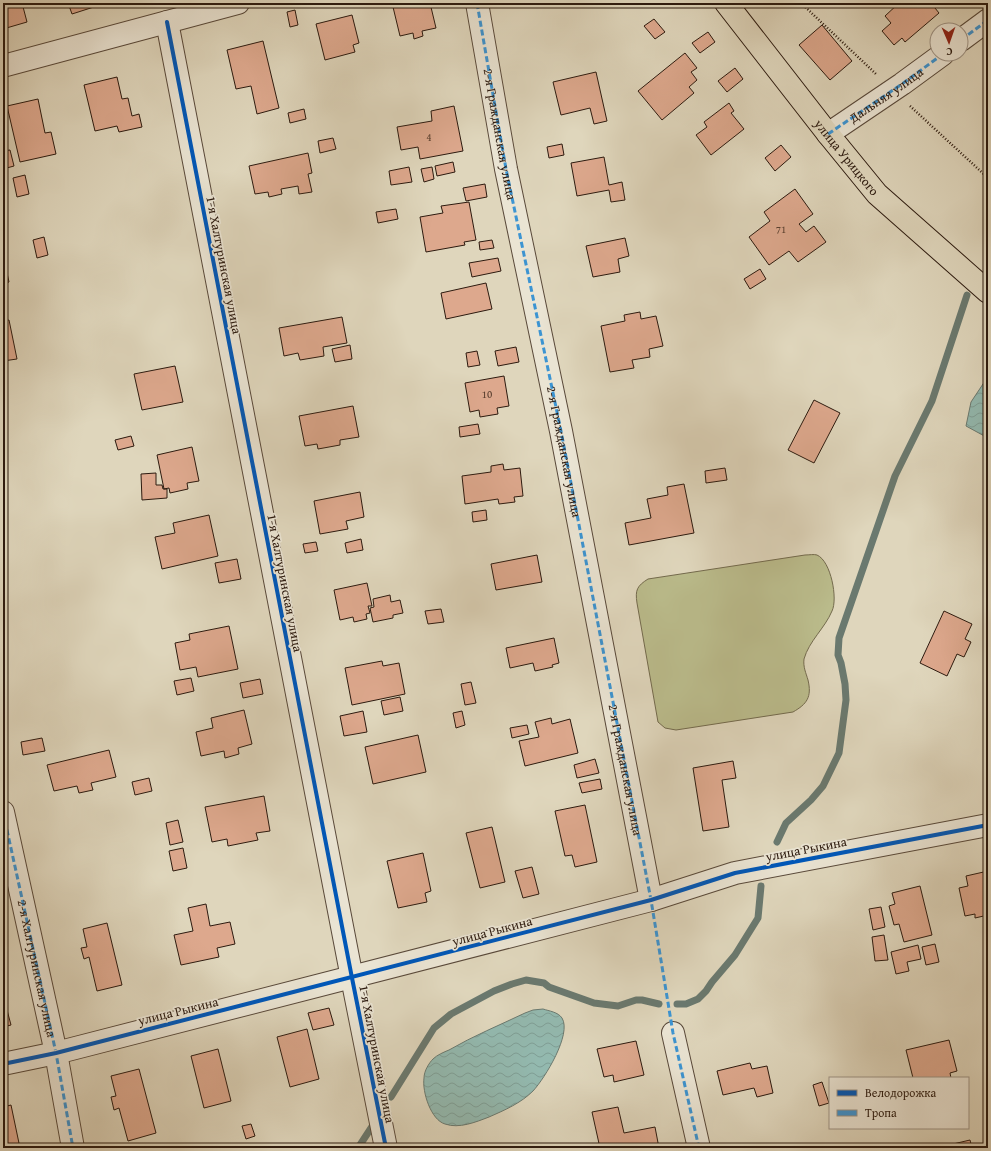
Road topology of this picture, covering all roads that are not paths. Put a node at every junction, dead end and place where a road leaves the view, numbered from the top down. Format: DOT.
graph roads {
  1 [pos="238,3"];
  2 [pos="477,3"];
  3 [pos="726,3"];
  4 [pos="988,20"];
  5 [pos="166,22"];
  6 [pos="969,34"];
  7 [pos="932,62"];
  8 [pos="3,66"];
  9 [pos="828,134"];
  10 [pos="988,292"];
  11 [pos="3,812"];
  12 [pos="988,825"];
  13 [pos="651,900"];
  14 [pos="352,978"];
  15 [pos="673,1034"];
  16 [pos="56,1053"];
  17 [pos="3,1064"];
  18 [pos="73,1148"];
  19 [pos="386,1148"];
  20 [pos="699,1148"];
  1 -- 5 [label="street"];
  2 -- 13 [label="street, 2-я Гражданская улица"];
  3 -- 9 [label="main road, улица Урицкого"];
  4 -- 6 [label="street"];
  5 -- 8 [label="street"];
  5 -- 14 [label="street, 1-я Халтуринская улица"];
  7 -- 9 [label="street, Дальняя улица"];
  9 -- 10 [label="main road, улица Урицкого"];
  11 -- 16 [label="street, 2-я Халтуринская улица"];
  12 -- 13 [label="street, улица Рыкина"];
  13 -- 14 [label="street, улица Рыкина"];
  14 -- 16 [label="street, улица Рыкина"];
  14 -- 19 [label="street, 1-я Халтуринская улица"];
  15 -- 20 [label="street"];
  16 -- 17 [label="street, улица Рыкина"];
  16 -- 18 [label="street, 2-я Халтуринская улица"];
}
